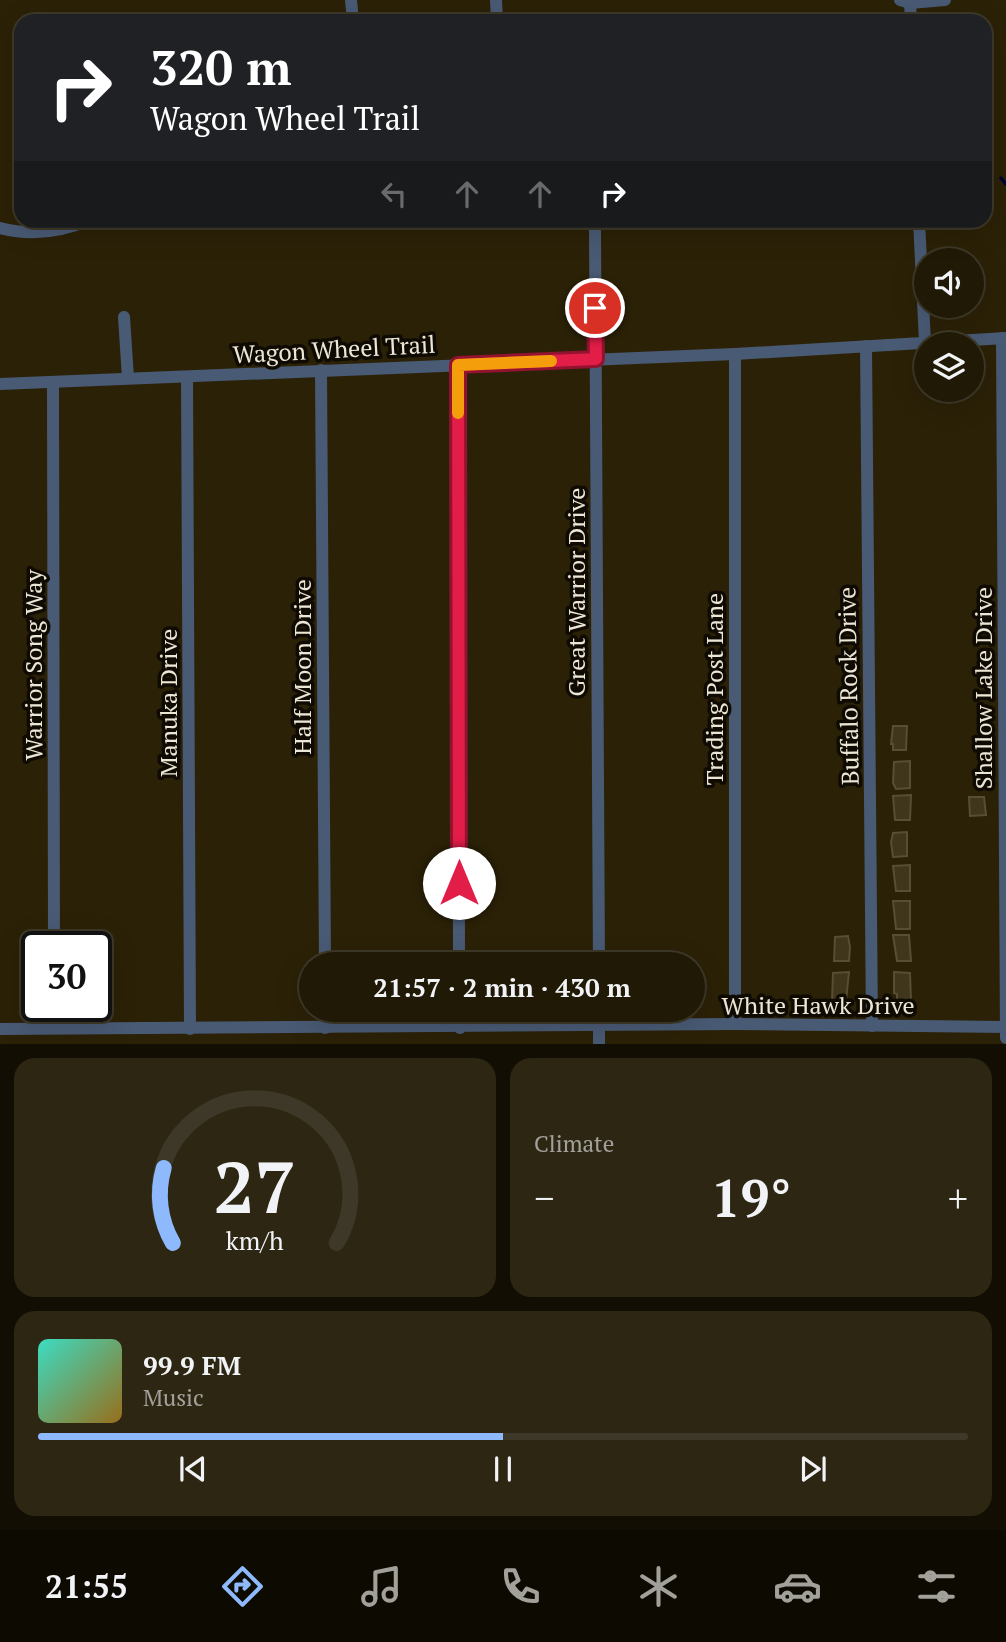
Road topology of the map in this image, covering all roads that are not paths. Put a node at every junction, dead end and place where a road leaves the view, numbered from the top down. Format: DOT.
graph roads {
  1 [pos="945,0"];
  2 [pos="905,1"];
  3 [pos="0,228"];
  4 [pos="63,228"];
  5 [pos="594,228"];
  6 [pos="919,228"];
  7 [pos="124,317"];
  8 [pos="925,332"];
  9 [pos="1004,338"];
  10 [pos="984,339"];
  11 [pos="914,343"];
  12 [pos="866,346"];
  13 [pos="735,354"];
  14 [pos="596,359"];
  15 [pos="458,365"];
  16 [pos="321,370"];
  17 [pos="187,377"];
  18 [pos="128,378"];
  19 [pos="53,383"];
  20 [pos="0,384"];
  21 [pos="54,931"];
  22 [pos="325,952"];
  23 [pos="459,952"];
  24 [pos="599,952"];
  25 [pos="54,1022"];
  26 [pos="325,1022"];
  27 [pos="460,1022"];
  28 [pos="599,1022"];
  29 [pos="735,1024"];
  30 [pos="599,1026"];
  31 [pos="872,1026"];
  32 [pos="325,1027"];
  33 [pos="1006,1027"];
  34 [pos="54,1028"];
  35 [pos="460,1028"];
  36 [pos="0,1029"];
  37 [pos="190,1029"];
  38 [pos="1006,1038"];
  39 [pos="599,1044"];
  1 -- 2 [label="street"];
  3 -- 4 [label="street"];
  5 -- 14 [label="street, Great Warrior Drive"];
  6 -- 8 [label="street"];
  7 -- 18 [label="street"];
  9 -- 10 [label="street, Wagon Wheel Trail"];
  9 -- 33 [label="street, Shallow Lake Drive"];
  11 -- 12 [label="street, Wagon Wheel Trail"];
  12 -- 13 [label="street, Wagon Wheel Trail"];
  12 -- 31 [label="street, Buffalo Rock Drive"];
  13 -- 14 [label="street, Wagon Wheel Trail"];
  13 -- 29 [label="street, Trading Post Lane"];
  14 -- 15 [label="street, Wagon Wheel Trail"];
  14 -- 24 [label="street, Great Warrior Drive"];
  15 -- 16 [label="street, Wagon Wheel Trail"];
  15 -- 23 [label="street"];
  16 -- 17 [label="street, Wagon Wheel Trail"];
  16 -- 22 [label="street, Half Moon Drive"];
  17 -- 18 [label="street, Wagon Wheel Trail"];
  17 -- 37 [label="street, Manuka Drive"];
  18 -- 19 [label="street, Wagon Wheel Trail"];
  19 -- 20 [label="street, Wagon Wheel Trail"];
  19 -- 21 [label="street, Warrior Song Way"];
  25 -- 34 [label="street"];
  26 -- 32 [label="street"];
  27 -- 35 [label="street"];
  28 -- 30 [label="street"];
  29 -- 30 [label="street, White Hawk Drive"];
  29 -- 31 [label="street, White Hawk Drive"];
  30 -- 35 [label="street, White Hawk Drive"];
  30 -- 39 [label="street"];
  31 -- 33 [label="street, White Hawk Drive"];
  32 -- 35 [label="street, White Hawk Drive"];
  32 -- 37 [label="street, White Hawk Drive"];
  33 -- 38 [label="street, Shallow Lake Drive"];
  34 -- 36 [label="street, White Hawk Drive"];
  34 -- 37 [label="street, White Hawk Drive"];
}
